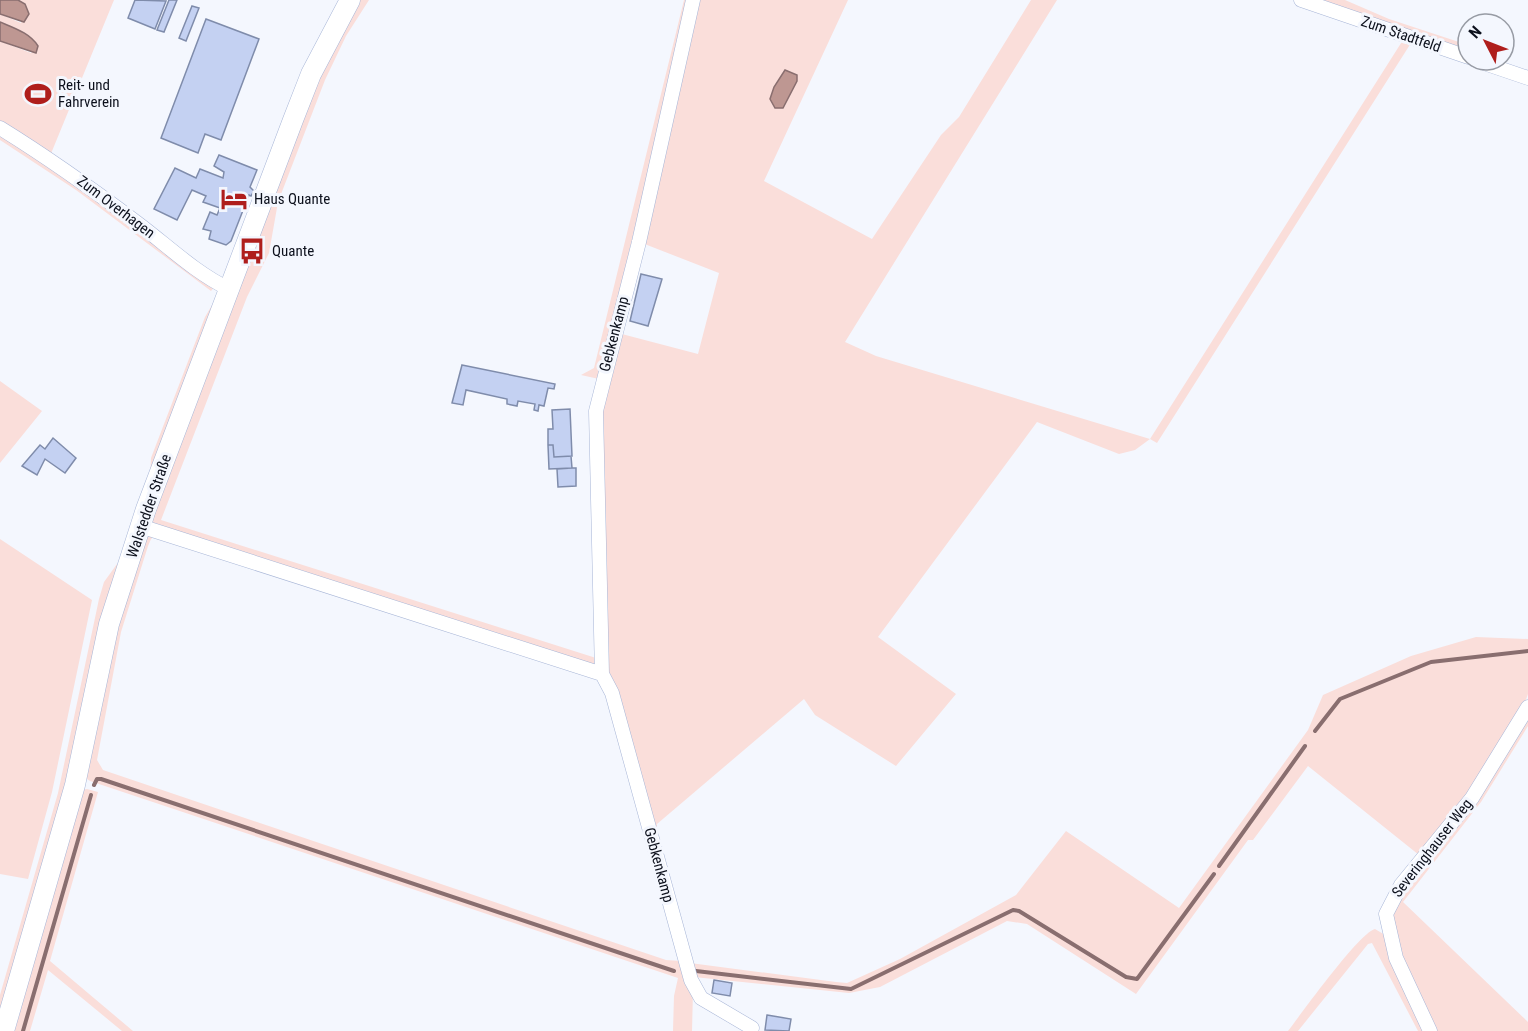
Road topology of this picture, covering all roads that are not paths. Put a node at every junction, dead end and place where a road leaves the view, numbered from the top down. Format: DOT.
graph roads {
  1 [pos="350,0"];
  2 [pos="693,0"];
  3 [pos="1301,0"];
  4 [pos="1456,53"];
  5 [pos="1510,72"];
  6 [pos="1528,78"];
  7 [pos="0,128"];
  8 [pos="229,289"];
  9 [pos="140,526"];
  10 [pos="602,674"];
  11 [pos="1528,707"];
  12 [pos="752,1028"];
  13 [pos="4,1031"];
  14 [pos="1430,1031"];
  1 -- 8 [label="main road, Walstedder Straße"];
  2 -- 10 [label="street, Gebkenkamp"];
  3 -- 4 [label="street, Zum Stadtfeld"];
  5 -- 6 [label="street"];
  7 -- 8 [label="street, Zum Overhagen"];
  8 -- 9 [label="main road, Walstedder Straße"];
  9 -- 10 [label="street"];
  9 -- 13 [label="main road, Walstedder Straße"];
  10 -- 12 [label="street, Gebkenkamp"];
  11 -- 14 [label="street, Severinghauser Weg"];
}
